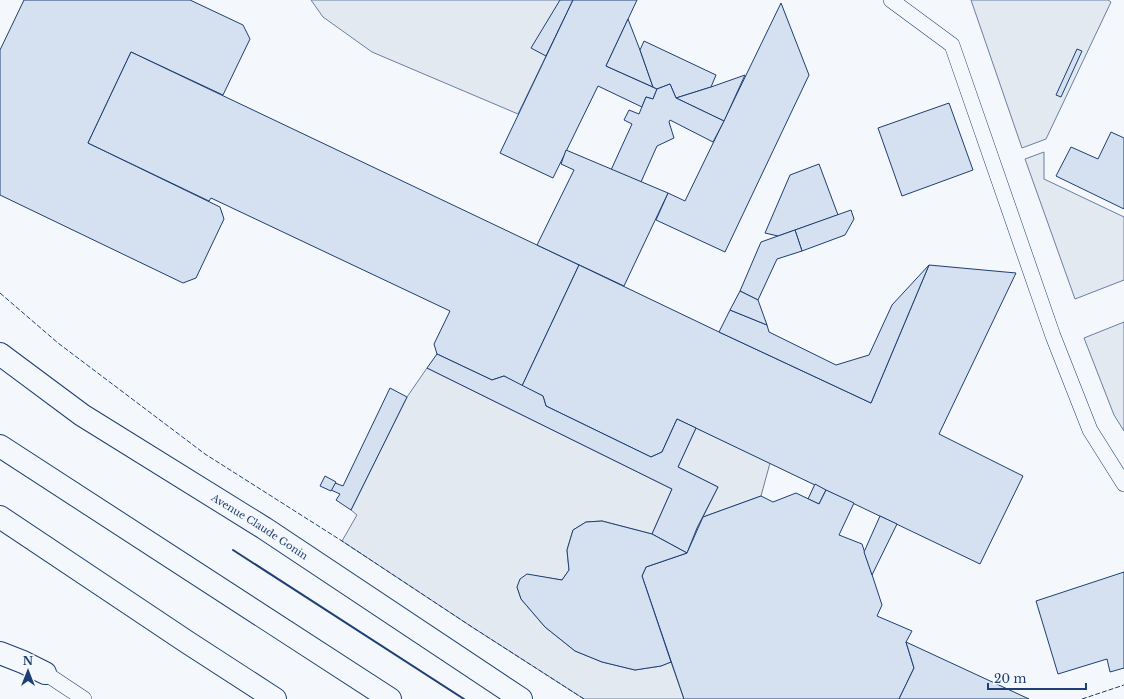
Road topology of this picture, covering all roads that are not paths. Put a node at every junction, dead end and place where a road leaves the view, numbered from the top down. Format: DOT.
graph roads {
  1 [pos="891,0"];
  2 [pos="0,354"];
  3 [pos="0,446"];
  4 [pos="1124,484"];
  5 [pos="0,517"];
  6 [pos="0,653"];
  7 [pos="45,673"];
  8 [pos="84,699"];
  9 [pos="275,699"];
  10 [pos="390,699"];
  11 [pos="520,699"];
  1 -- 4 [label="lane"];
  2 -- 11 [label="main road, Avenue Claude Gonin"];
  3 -- 10 [label="main road"];
  5 -- 9 [label="main road"];
  6 -- 7 [label="main road"];
  7 -- 8 [label="lane"];
}
